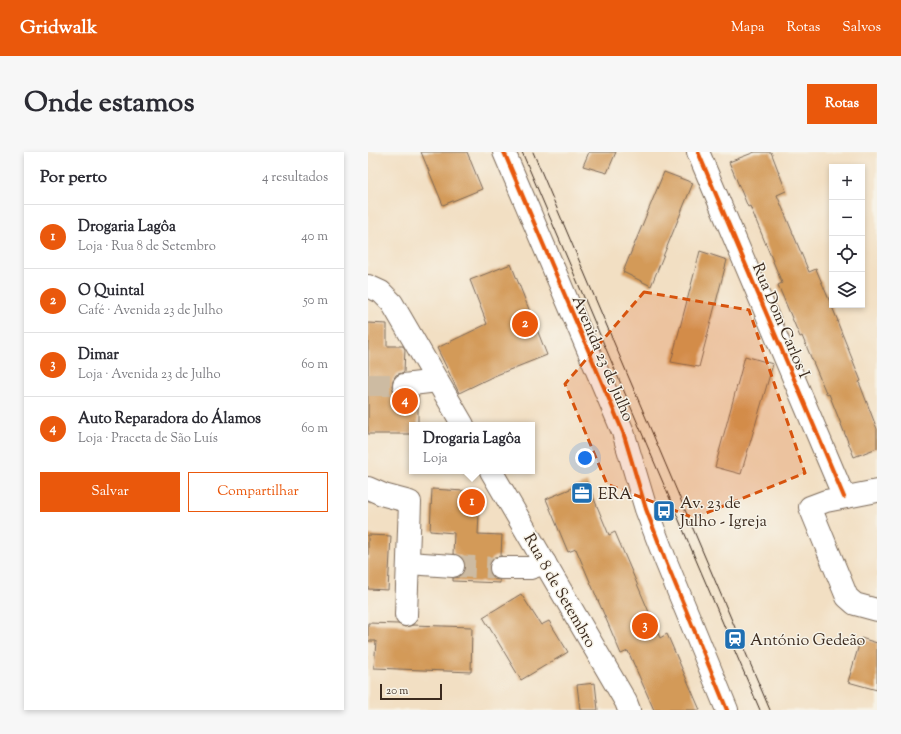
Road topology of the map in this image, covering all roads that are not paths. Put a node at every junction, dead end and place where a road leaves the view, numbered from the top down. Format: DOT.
graph roads {
  1 [pos="504,152"];
  2 [pos="698,152"];
  3 [pos="368,286"];
  4 [pos="437,381"];
  5 [pos="404,385"];
  6 [pos="461,422"];
  7 [pos="493,474"];
  8 [pos="368,488"];
  9 [pos="877,491"];
  10 [pos="844,497"];
  11 [pos="408,563"];
  12 [pos="545,563"];
  13 [pos="453,566"];
  14 [pos="501,568"];
  15 [pos="877,610"];
  16 [pos="406,615"];
  17 [pos="629,710"];
  18 [pos="727,710"];
  1 -- 18 [label="street, Avenida 23 de Julho"];
  2 -- 10 [label="street, Rua Dom Carlos I"];
  3 -- 4 [label="street"];
  4 -- 5 [label="street"];
  4 -- 6 [label="street"];
  7 -- 12 [label="street, Rua 8 de Setembro"];
  8 -- 11 [label="street"];
  9 -- 10 [label="street"];
  10 -- 15 [label="street"];
  11 -- 13 [label="street"];
  11 -- 16 [label="street"];
  12 -- 14 [label="street"];
  12 -- 17 [label="street, Rua 8 de Setembro"];
}
